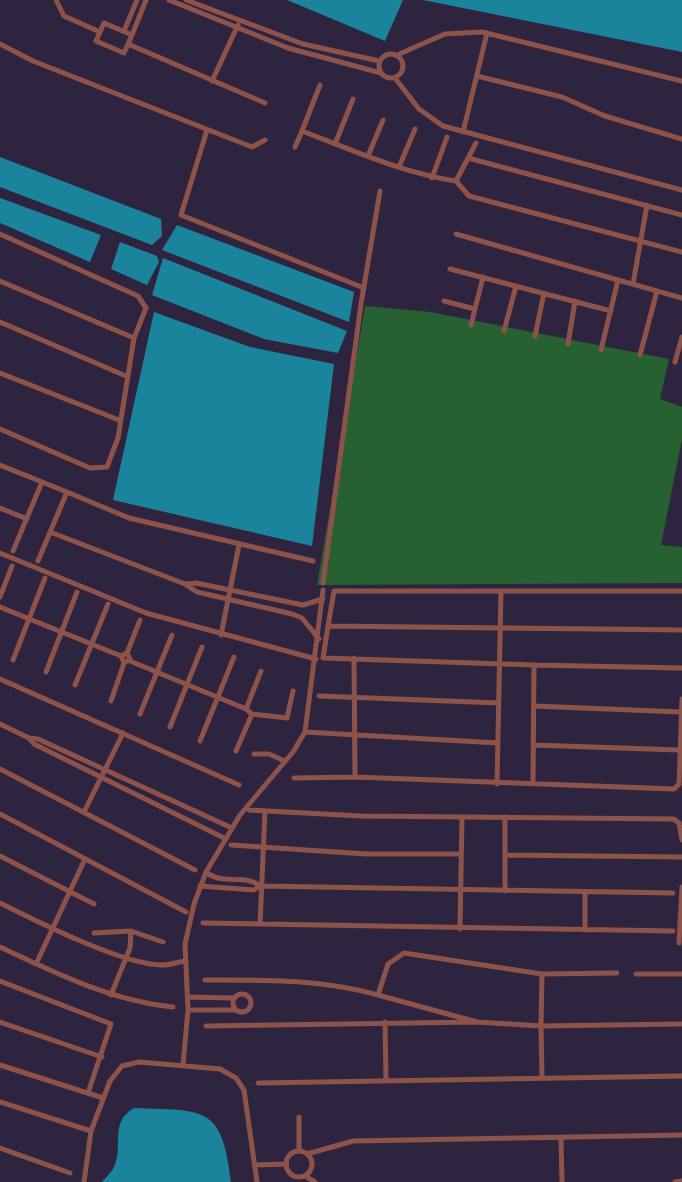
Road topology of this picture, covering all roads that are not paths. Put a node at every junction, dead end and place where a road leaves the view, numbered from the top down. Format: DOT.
graph roads {
  1 [pos="56,0"];
  2 [pos="137,0"];
  3 [pos="146,0"];
  4 [pos="169,0"];
  5 [pos="186,0"];
  6 [pos="238,25"];
  7 [pos="100,32"];
  8 [pos="124,32"];
  9 [pos="487,33"];
  10 [pos="132,35"];
  11 [pos="0,44"];
  12 [pos="128,44"];
  13 [pos="397,55"];
  14 [pos="379,61"];
  15 [pos="381,73"];
  16 [pos="477,76"];
  17 [pos="396,78"];
  18 [pos="212,81"];
  19 [pos="682,81"];
  20 [pos="320,85"];
  21 [pos="354,99"];
  22 [pos="265,103"];
  23 [pos="383,120"];
  24 [pos="415,129"];
  25 [pos="208,130"];
  26 [pos="302,131"];
  27 [pos="463,132"];
  28 [pos="447,137"];
  29 [pos="682,139"];
  30 [pos="265,140"];
  31 [pos="476,143"];
  32 [pos="335,144"];
  33 [pos="295,147"];
  34 [pos="368,156"];
  35 [pos="468,158"];
  36 [pos="399,167"];
  37 [pos="432,178"];
  38 [pos="456,181"];
  39 [pos="682,190"];
  40 [pos="380,191"];
  41 [pos="647,205"];
  42 [pos="682,215"];
  43 [pos="0,234"];
  44 [pos="456,234"];
  45 [pos="639,240"];
  46 [pos="682,252"];
  47 [pos="450,269"];
  48 [pos="483,277"];
  49 [pos="618,280"];
  50 [pos="0,281"];
  51 [pos="633,284"];
  52 [pos="516,286"];
  53 [pos="364,288"];
  54 [pos="657,291"];
  55 [pos="544,293"];
  56 [pos="682,298"];
  57 [pos="444,301"];
  58 [pos="575,301"];
  59 [pos="475,309"];
  60 [pos="611,311"];
  61 [pos="0,322"];
  62 [pos="471,325"];
  63 [pos="504,331"];
  64 [pos="535,336"];
  65 [pos="682,337"];
  66 [pos="134,338"];
  67 [pos="568,344"];
  68 [pos="601,350"];
  69 [pos="640,355"];
  70 [pos="675,362"];
  71 [pos="0,373"];
  72 [pos="126,376"];
  73 [pos="119,420"];
  74 [pos="0,429"];
  75 [pos="0,465"];
  76 [pos="42,482"];
  77 [pos="67,492"];
  78 [pos="0,508"];
  79 [pos="27,519"];
  80 [pos="50,532"];
  81 [pos="239,545"];
  82 [pos="13,551"];
  83 [pos="0,552"];
  84 [pos="38,561"];
  85 [pos="313,561"];
  86 [pos="12,566"];
  87 [pos="45,578"];
  88 [pos="323,583"];
  89 [pos="185,584"];
  90 [pos="323,590"];
  91 [pos="231,591"];
  92 [pos="501,591"];
  93 [pos="682,591"];
  94 [pos="77,592"];
  95 [pos="0,597"];
  96 [pos="323,599"];
  97 [pos="229,600"];
  98 [pos="108,604"];
  99 [pos="0,607"];
  100 [pos="29,618"];
  101 [pos="140,620"];
  102 [pos="328,626"];
  103 [pos="500,629"];
  104 [pos="682,630"];
  105 [pos="62,632"];
  106 [pos="173,635"];
  107 [pos="221,635"];
  108 [pos="319,639"];
  109 [pos="90,645"];
  110 [pos="202,647"];
  111 [pos="234,657"];
  112 [pos="125,658"];
  113 [pos="316,659"];
  114 [pos="354,659"];
  115 [pos="13,660"];
  116 [pos="500,664"];
  117 [pos="534,666"];
  118 [pos="682,668"];
  119 [pos="261,671"];
  120 [pos="47,672"];
  121 [pos="157,672"];
  122 [pos="0,679"];
  123 [pos="75,685"];
  124 [pos="186,686"];
  125 [pos="293,691"];
  126 [pos="319,696"];
  127 [pos="355,697"];
  128 [pos="216,699"];
  129 [pos="682,699"];
  130 [pos="111,701"];
  131 [pos="499,703"];
  132 [pos="534,706"];
  133 [pos="246,709"];
  134 [pos="681,712"];
  135 [pos="252,714"];
  136 [pos="140,715"];
  137 [pos="0,724"];
  138 [pos="170,727"];
  139 [pos="305,732"];
  140 [pos="123,733"];
  141 [pos="356,736"];
  142 [pos="29,738"];
  143 [pos="200,741"];
  144 [pos="498,743"];
  145 [pos="533,745"];
  146 [pos="679,750"];
  147 [pos="236,751"];
  148 [pos="254,754"];
  149 [pos="285,761"];
  150 [pos="105,768"];
  151 [pos="0,769"];
  152 [pos="355,777"];
  153 [pos="101,778"];
  154 [pos="294,778"];
  155 [pos="497,783"];
  156 [pos="533,783"];
  157 [pos="239,785"];
  158 [pos="249,810"];
  159 [pos="265,811"];
  160 [pos="84,812"];
  161 [pos="0,814"];
  162 [pos="462,817"];
  163 [pos="505,817"];
  164 [pos="232,828"];
  165 [pos="226,839"];
  166 [pos="682,840"];
  167 [pos="231,845"];
  168 [pos="262,848"];
  169 [pos="461,854"];
  170 [pos="505,855"];
  171 [pos="0,856"];
  172 [pos="682,857"];
  173 [pos="85,859"];
  174 [pos="195,870"];
  175 [pos="206,872"];
  176 [pos="200,886"];
  177 [pos="260,886"];
  178 [pos="682,887"];
  179 [pos="461,891"];
  180 [pos="505,891"];
  181 [pos="70,892"];
  182 [pos="585,892"];
  183 [pos="673,893"];
  184 [pos="0,903"];
  185 [pos="94,904"];
  186 [pos="186,912"];
  187 [pos="203,923"];
  188 [pos="260,925"];
  189 [pos="52,929"];
  190 [pos="460,929"];
  191 [pos="585,930"];
  192 [pos="131,931"];
  193 [pos="673,931"];
  194 [pos="94,933"];
  195 [pos="163,942"];
  196 [pos="680,943"];
  197 [pos="0,947"];
  198 [pos="127,957"];
  199 [pos="185,961"];
  200 [pos="36,964"];
  201 [pos="617,973"];
  202 [pos="542,974"];
  203 [pos="636,974"];
  204 [pos="682,974"];
  205 [pos="205,980"];
  206 [pos="241,980"];
  207 [pos="0,981"];
  208 [pos="241,994"];
  209 [pos="111,995"];
  210 [pos="379,995"];
  211 [pos="188,997"];
  212 [pos="234,998"];
  213 [pos="408,1004"];
  214 [pos="173,1007"];
  215 [pos="188,1010"];
  216 [pos="239,1011"];
  217 [pos="0,1022"];
  218 [pos="385,1022"];
  219 [pos="407,1022"];
  220 [pos="477,1022"];
  221 [pos="682,1024"];
  222 [pos="241,1025"];
  223 [pos="206,1026"];
  224 [pos="541,1026"];
  225 [pos="102,1056"];
  226 [pos="0,1065"];
  227 [pos="183,1065"];
  228 [pos="682,1076"];
  229 [pos="542,1079"];
  230 [pos="386,1081"];
  231 [pos="258,1083"];
  232 [pos="88,1093"];
  233 [pos="103,1098"];
  234 [pos="0,1102"];
  235 [pos="299,1117"];
  236 [pos="92,1131"];
  237 [pos="682,1135"];
  238 [pos="561,1138"];
  239 [pos="0,1148"];
  240 [pos="299,1151"];
  241 [pos="307,1154"];
  242 [pos="286,1164"];
  243 [pos="254,1165"];
  244 [pos="70,1173"];
  245 [pos="301,1178"];
  246 [pos="682,1181"];
  247 [pos="84,1182"];
  248 [pos="257,1182"];
  249 [pos="315,1182"];
  250 [pos="562,1182"];
  251 [pos="675,1182"];
  1 -- 7 [label="street"];
  2 -- 8 [label="street"];
  3 -- 10 [label="street"];
  4 -- 6 [label="street"];
  5 -- 6 [label="street"];
  6 -- 14 [label="street"];
  6 -- 15 [label="street"];
  6 -- 18 [label="street"];
  7 -- 8 [label="street"];
  7 -- 12 [label="street"];
  8 -- 10 [label="street"];
  9 -- 13 [label="street"];
  9 -- 16 [label="street"];
  9 -- 19 [label="street"];
  10 -- 12 [label="street"];
  11 -- 25 [label="street"];
  12 -- 18 [label="street"];
  13 -- 14 [label="street"];
  13 -- 17 [label="street"];
  14 -- 15 [label="street"];
  15 -- 17 [label="street"];
  16 -- 27 [label="street"];
  16 -- 29 [label="street"];
  17 -- 27 [label="street"];
  18 -- 22 [label="street"];
  20 -- 26 [label="street"];
  21 -- 32 [label="street"];
  23 -- 34 [label="street"];
  24 -- 36 [label="street"];
  25 -- 30 [label="street"];
  25 -- 53 [label="street"];
  26 -- 32 [label="street"];
  26 -- 33 [label="street"];
  27 -- 39 [label="street"];
  28 -- 37 [label="street"];
  31 -- 35 [label="street"];
  32 -- 34 [label="street"];
  34 -- 36 [label="street"];
  35 -- 38 [label="street"];
  35 -- 41 [label="street"];
  36 -- 37 [label="street"];
  37 -- 38 [label="street"];
  38 -- 45 [label="street"];
  40 -- 53 [label="street"];
  41 -- 42 [label="street"];
  41 -- 45 [label="street"];
  43 -- 66 [label="street"];
  44 -- 49 [label="street"];
  45 -- 46 [label="street"];
  45 -- 51 [label="street"];
  47 -- 48 [label="street"];
  48 -- 52 [label="street"];
  48 -- 59 [label="street"];
  49 -- 51 [label="street"];
  49 -- 60 [label="street"];
  50 -- 66 [label="street"];
  51 -- 54 [label="street"];
  52 -- 55 [label="street"];
  52 -- 63 [label="street"];
  53 -- 88 [label="street"];
  54 -- 56 [label="street"];
  54 -- 69 [label="street"];
  55 -- 58 [label="street"];
  55 -- 64 [label="street"];
  57 -- 59 [label="street"];
  58 -- 60 [label="street"];
  58 -- 67 [label="street"];
  59 -- 62 [label="street"];
  60 -- 68 [label="street"];
  61 -- 72 [label="street"];
  65 -- 70 [label="street"];
  66 -- 72 [label="street"];
  71 -- 73 [label="street"];
  72 -- 73 [label="street"];
  73 -- 74 [label="street"];
  75 -- 76 [label="street"];
  76 -- 77 [label="street"];
  76 -- 79 [label="street"];
  77 -- 80 [label="street"];
  77 -- 81 [label="street"];
  78 -- 79 [label="street"];
  79 -- 82 [label="street"];
  80 -- 84 [label="street"];
  80 -- 89 [label="street"];
  81 -- 85 [label="street"];
  81 -- 91 [label="street"];
  83 -- 107 [label="street"];
  86 -- 95 [label="street"];
  87 -- 100 [label="street"];
  89 -- 91 [label="street"];
  89 -- 97 [label="street"];
  90 -- 96 [label="street"];
  91 -- 96 [label="street"];
  91 -- 97 [label="street"];
  92 -- 93 [label="street"];
  92 -- 102 [label="street"];
  92 -- 103 [label="street"];
  94 -- 105 [label="street"];
  96 -- 108 [label="street"];
  97 -- 107 [label="street"];
  97 -- 108 [label="street"];
  98 -- 109 [label="street"];
  99 -- 100 [label="street"];
  100 -- 105 [label="street"];
  100 -- 115 [label="street"];
  101 -- 112 [label="street"];
  102 -- 103 [label="street"];
  102 -- 114 [label="street"];
  103 -- 104 [label="street"];
  103 -- 116 [label="street"];
  105 -- 109 [label="street"];
  105 -- 120 [label="street"];
  106 -- 121 [label="street"];
  107 -- 113 [label="street"];
  108 -- 113 [label="street"];
  109 -- 112 [label="street"];
  109 -- 123 [label="street"];
  110 -- 124 [label="street"];
  111 -- 128 [label="street"];
  112 -- 121 [label="street"];
  112 -- 130 [label="street"];
  113 -- 139 [label="street"];
  114 -- 116 [label="street"];
  114 -- 127 [label="street"];
  116 -- 117 [label="street"];
  116 -- 131 [label="street"];
  117 -- 118 [label="street"];
  117 -- 132 [label="street"];
  119 -- 133 [label="street"];
  121 -- 124 [label="street"];
  121 -- 136 [label="street"];
  122 -- 140 [label="street"];
  124 -- 128 [label="street"];
  124 -- 138 [label="street"];
  125 -- 135 [label="street"];
  126 -- 127 [label="street"];
  127 -- 131 [label="street"];
  127 -- 141 [label="street"];
  128 -- 133 [label="street"];
  128 -- 143 [label="street"];
  129 -- 134 [label="street"];
  131 -- 144 [label="street"];
  132 -- 134 [label="street"];
  132 -- 145 [label="street"];
  133 -- 135 [label="street"];
  134 -- 146 [label="street"];
  135 -- 147 [label="street"];
  137 -- 142 [label="street"];
  139 -- 141 [label="street"];
  139 -- 149 [label="street"];
  140 -- 150 [label="street"];
  140 -- 157 [label="street"];
  141 -- 144 [label="street"];
  141 -- 152 [label="street"];
  142 -- 150 [label="street"];
  142 -- 153 [label="street"];
  144 -- 155 [label="street"];
  145 -- 146 [label="street"];
  145 -- 156 [label="street"];
  146 -- 156 [label="street"];
  148 -- 149 [label="street"];
  149 -- 164 [label="street"];
  150 -- 153 [label="street"];
  150 -- 164 [label="street"];
  151 -- 160 [label="street"];
  152 -- 154 [label="street"];
  152 -- 155 [label="street"];
  153 -- 160 [label="street"];
  153 -- 165 [label="street"];
  155 -- 156 [label="street"];
  158 -- 159 [label="street"];
  159 -- 162 [label="street"];
  159 -- 168 [label="street"];
  160 -- 174 [label="street"];
  161 -- 173 [label="street"];
  162 -- 163 [label="street"];
  162 -- 169 [label="street"];
  163 -- 166 [label="street"];
  163 -- 170 [label="street"];
  164 -- 165 [label="street"];
  165 -- 175 [label="street"];
  167 -- 168 [label="street"];
  168 -- 169 [label="street"];
  168 -- 177 [label="street"];
  169 -- 179 [label="street"];
  170 -- 172 [label="street"];
  170 -- 180 [label="street"];
  171 -- 181 [label="street"];
  173 -- 181 [label="street"];
  173 -- 186 [label="street"];
  175 -- 176 [label="street"];
  175 -- 177 [label="street"];
  176 -- 177 [label="street"];
  176 -- 199 [label="street"];
  177 -- 179 [label="street"];
  177 -- 188 [label="street"];
  178 -- 196 [label="street"];
  179 -- 180 [label="street"];
  179 -- 190 [label="street"];
  180 -- 182 [label="street"];
  181 -- 185 [label="street"];
  181 -- 189 [label="street"];
  182 -- 183 [label="street"];
  182 -- 191 [label="street"];
  184 -- 189 [label="street"];
  187 -- 188 [label="street"];
  188 -- 190 [label="street"];
  189 -- 198 [label="street"];
  189 -- 200 [label="street"];
  190 -- 191 [label="street"];
  191 -- 193 [label="street"];
  192 -- 194 [label="street"];
  192 -- 195 [label="street"];
  192 -- 198 [label="street"];
  197 -- 200 [label="street"];
  198 -- 199 [label="street"];
  198 -- 209 [label="street"];
  199 -- 211 [label="street"];
  200 -- 209 [label="street"];
  201 -- 202 [label="street"];
  202 -- 210 [label="street"];
  202 -- 224 [label="street"];
  203 -- 204 [label="street"];
  205 -- 206 [label="street"];
  206 -- 208 [label="street"];
  206 -- 210 [label="street"];
  207 -- 225 [label="street"];
  208 -- 212 [label="street"];
  208 -- 216 [label="street"];
  209 -- 214 [label="street"];
  210 -- 213 [label="street"];
  211 -- 212 [label="street"];
  211 -- 215 [label="street"];
  212 -- 216 [label="street"];
  213 -- 219 [label="street"];
  213 -- 220 [label="street"];
  215 -- 216 [label="street"];
  215 -- 227 [label="street"];
  216 -- 222 [label="street"];
  217 -- 225 [label="street"];
  218 -- 219 [label="street"];
  218 -- 222 [label="street"];
  218 -- 230 [label="street"];
  219 -- 220 [label="street"];
  220 -- 224 [label="street"];
  221 -- 224 [label="street"];
  222 -- 223 [label="street"];
  224 -- 229 [label="street"];
  225 -- 232 [label="street"];
  226 -- 232 [label="street"];
  227 -- 233 [label="street"];
  227 -- 243 [label="street"];
  228 -- 229 [label="street"];
  229 -- 230 [label="street"];
  230 -- 231 [label="street"];
  232 -- 233 [label="street"];
  233 -- 236 [label="street"];
  234 -- 236 [label="street"];
  235 -- 240 [label="street"];
  236 -- 247 [label="street"];
  237 -- 238 [label="street"];
  238 -- 241 [label="street"];
  238 -- 250 [label="street"];
  239 -- 244 [label="street"];
  240 -- 241 [label="street"];
  240 -- 242 [label="street"];
  241 -- 245 [label="street"];
  242 -- 243 [label="street"];
  242 -- 245 [label="street"];
  243 -- 248 [label="street"];
  245 -- 249 [label="street"];
  246 -- 251 [label="street"];
}
